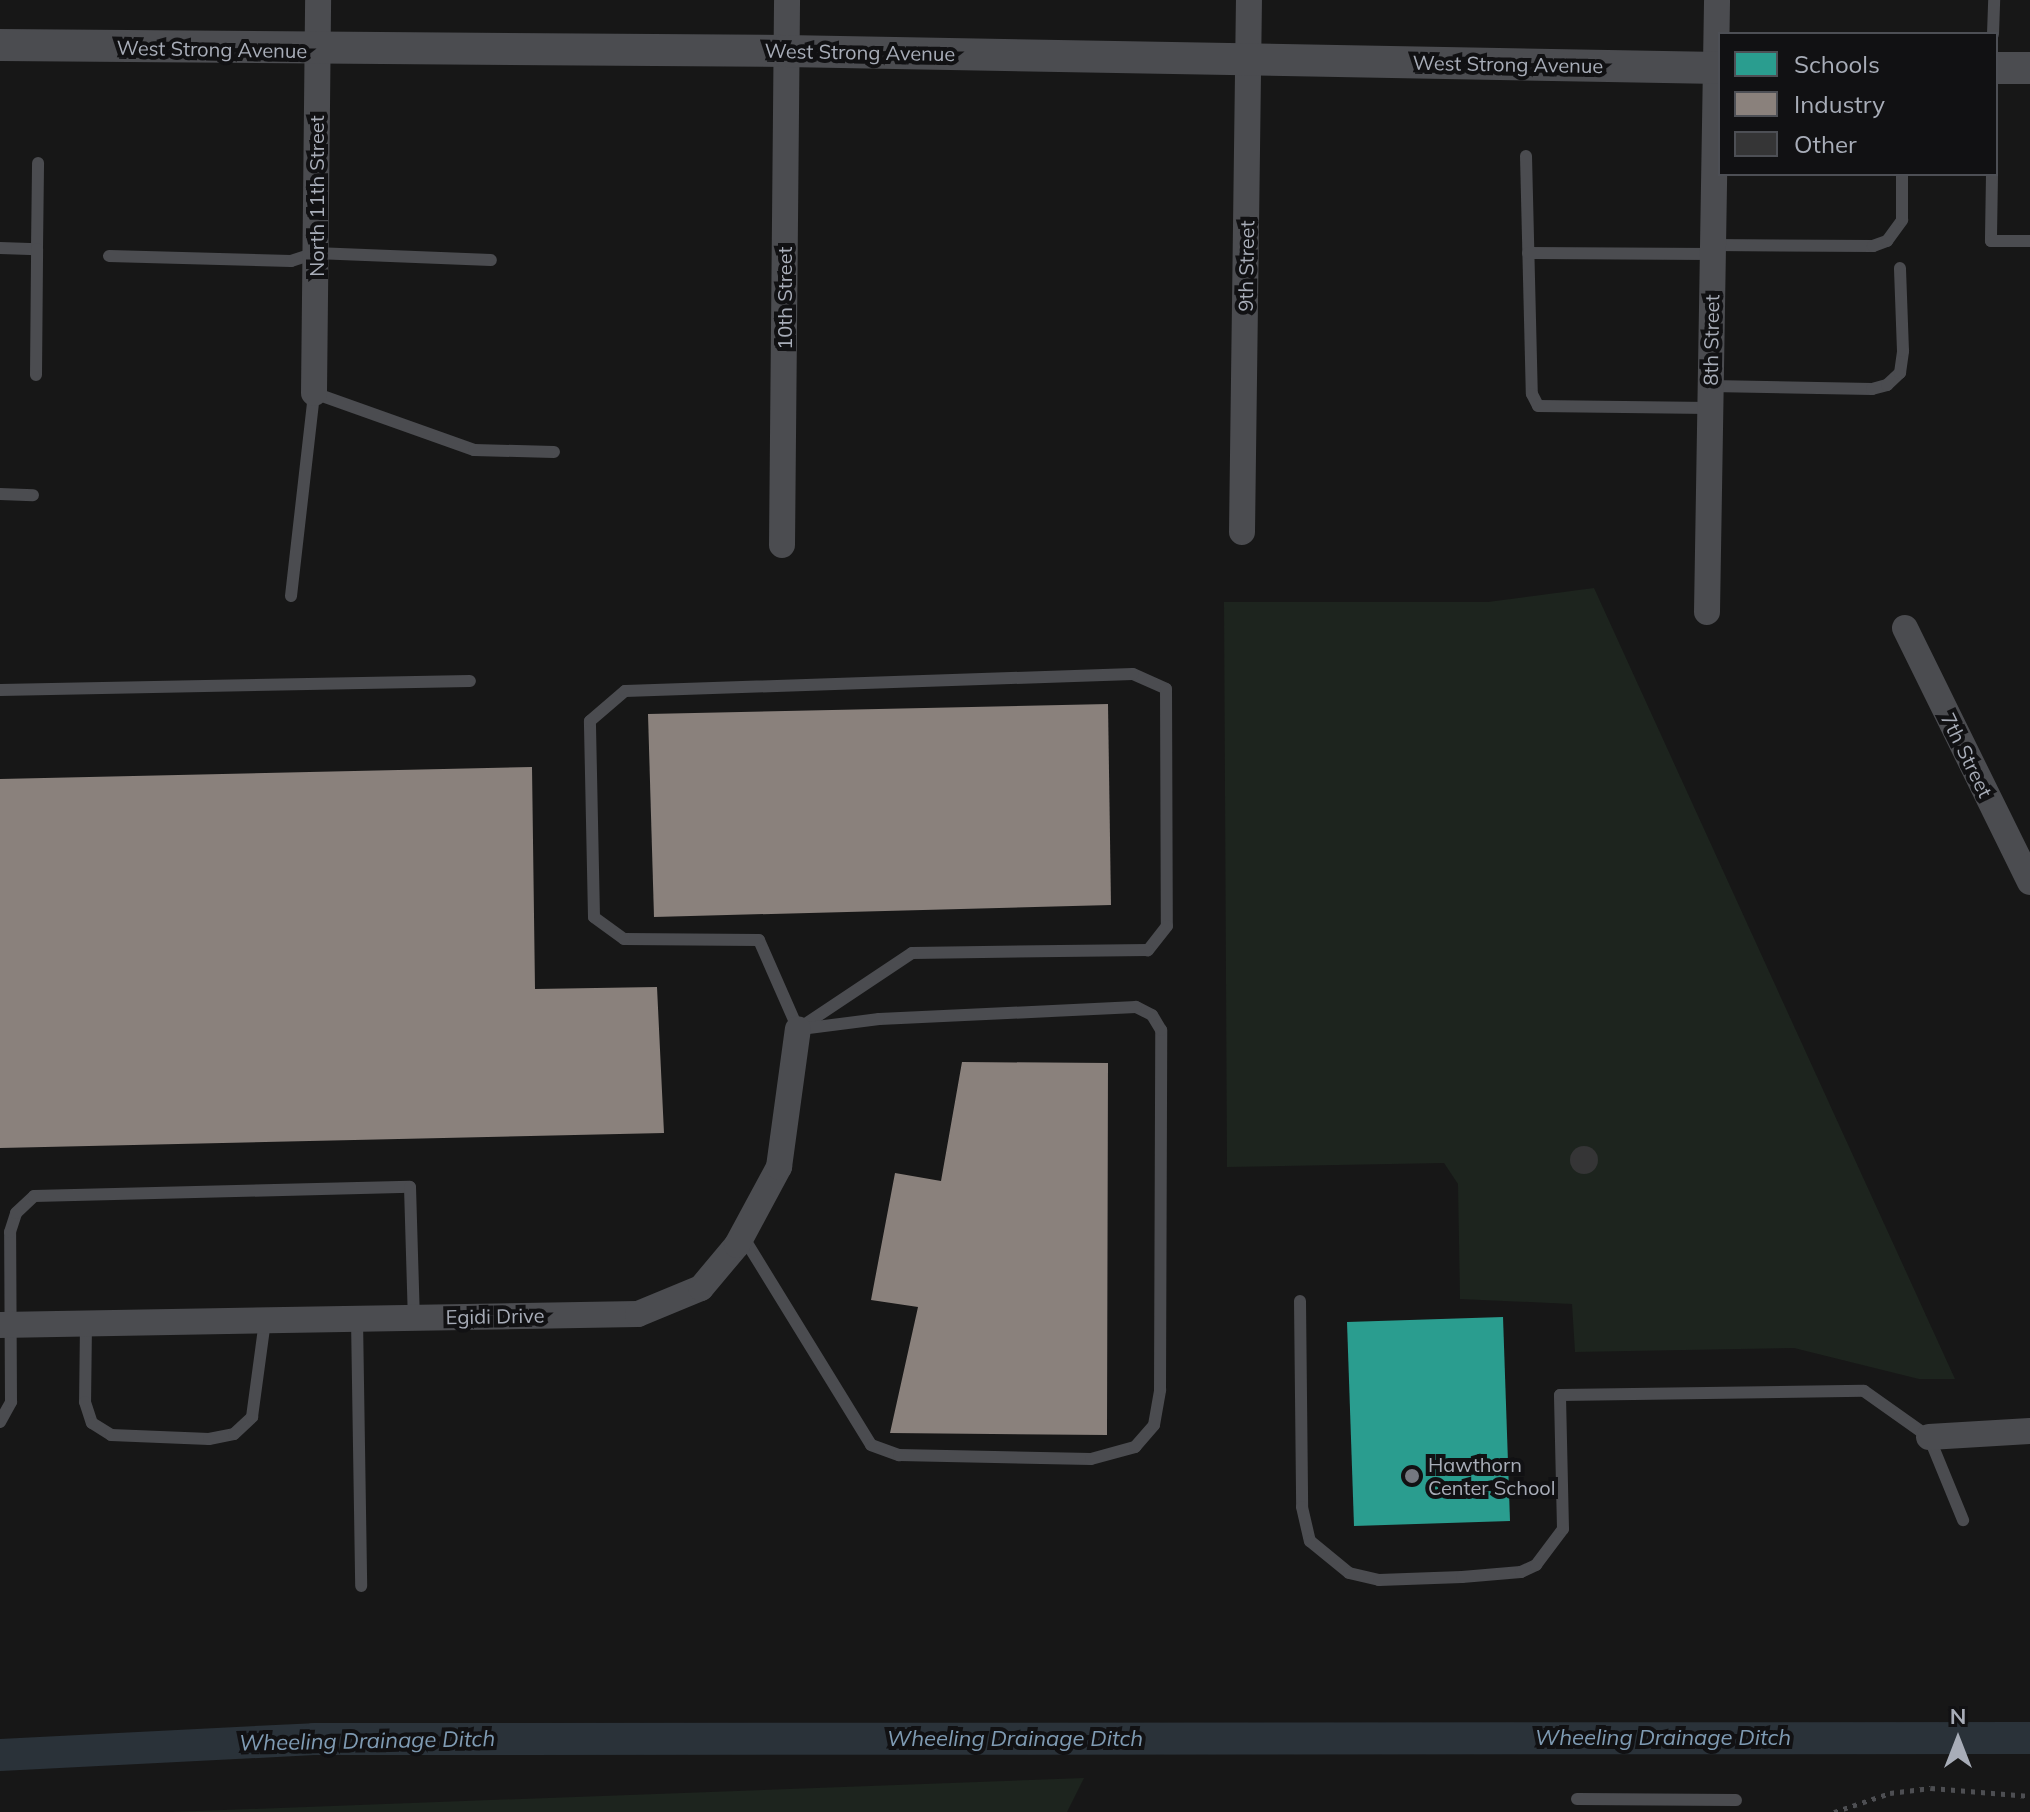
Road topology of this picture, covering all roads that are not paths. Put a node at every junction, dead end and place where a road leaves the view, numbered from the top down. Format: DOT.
graph roads {
  1 [pos="318,0"];
  2 [pos="787,0"];
  3 [pos="1249,0"];
  4 [pos="1717,0"];
  5 [pos="1994,0"];
  6 [pos="1993,32"];
  7 [pos="0,45"];
  8 [pos="317,51"];
  9 [pos="786,51"];
  10 [pos="1248,59"];
  11 [pos="1718,68"];
  12 [pos="1998,68"];
  13 [pos="2030,68"];
  14 [pos="1526,156"];
  15 [pos="38,163"];
  16 [pos="1902,176"];
  17 [pos="1992,176"];
  18 [pos="2030,241"];
  19 [pos="0,248"];
  20 [pos="37,249"];
  21 [pos="1712,249"];
  22 [pos="315,253"];
  23 [pos="1528,253"];
  24 [pos="109,256"];
  25 [pos="491,260"];
  26 [pos="1900,268"];
  27 [pos="36,375"];
  28 [pos="314,393"];
  29 [pos="1710,397"];
  30 [pos="554,452"];
  31 [pos="0,494"];
  32 [pos="33,495"];
  33 [pos="1242,532"];
  34 [pos="782,545"];
  35 [pos="291,596"];
  36 [pos="1707,612"];
  37 [pos="1905,628"];
  38 [pos="470,681"];
  39 [pos="0,690"];
  40 [pos="2030,882"];
  41 [pos="798,1029"];
  42 [pos="742,1235"];
  43 [pos="1300,1301"];
  44 [pos="414,1318"];
  45 [pos="357,1319"];
  46 [pos="265,1320"];
  47 [pos="86,1324"];
  48 [pos="5,1325"];
  49 [pos="0,1422"];
  50 [pos="2030,1431"];
  51 [pos="1929,1437"];
  52 [pos="1963,1520"];
  53 [pos="361,1586"];
  54 [pos="1577,1799"];
  55 [pos="1736,1800"];
  1 -- 8 [label="street, North 11th Street"];
  2 -- 9 [label="street, 10th Street"];
  3 -- 10 [label="street, 9th Street"];
  4 -- 11 [label="street, 8th Street"];
  5 -- 6 [label="lane"];
  7 -- 8 [label="street, West Strong Avenue"];
  8 -- 9 [label="street, West Strong Avenue"];
  8 -- 22 [label="street, North 11th Street"];
  9 -- 10 [label="street, West Strong Avenue"];
  9 -- 34 [label="street, 10th Street"];
  10 -- 11 [label="street, West Strong Avenue"];
  10 -- 33 [label="street, 9th Street"];
  11 -- 21 [label="street, 8th Street"];
  12 -- 13 [label="street"];
  14 -- 23 [label="lane"];
  15 -- 20 [label="lane"];
  16 -- 21 [label="lane"];
  17 -- 18 [label="lane"];
  19 -- 20 [label="lane"];
  20 -- 27 [label="lane"];
  21 -- 23 [label="lane"];
  21 -- 29 [label="street, 8th Street"];
  22 -- 24 [label="lane"];
  22 -- 25 [label="lane"];
  22 -- 28 [label="street, North 11th Street"];
  23 -- 29 [label="lane"];
  26 -- 29 [label="lane"];
  28 -- 30 [label="lane"];
  28 -- 35 [label="lane"];
  29 -- 36 [label="street, 8th Street"];
  31 -- 32 [label="lane"];
  37 -- 40 [label="street, 7th Street"];
  38 -- 39 [label="lane"];
  41 -- 41 [label="lane"];
  41 -- 42 [label="street, Egidi Drive"];
  41 -- 42 [label="lane"];
  42 -- 44 [label="street, Egidi Drive"];
  43 -- 51 [label="lane"];
  44 -- 45 [label="street, Egidi Drive"];
  44 -- 48 [label="lane"];
  45 -- 46 [label="street, Egidi Drive"];
  45 -- 53 [label="lane"];
  46 -- 47 [label="street, Egidi Drive"];
  46 -- 47 [label="lane"];
  47 -- 48 [label="street, Egidi Drive"];
  48 -- 49 [label="lane"];
  50 -- 51 [label="street"];
  51 -- 52 [label="lane"];
  54 -- 55 [label="lane"];
}
